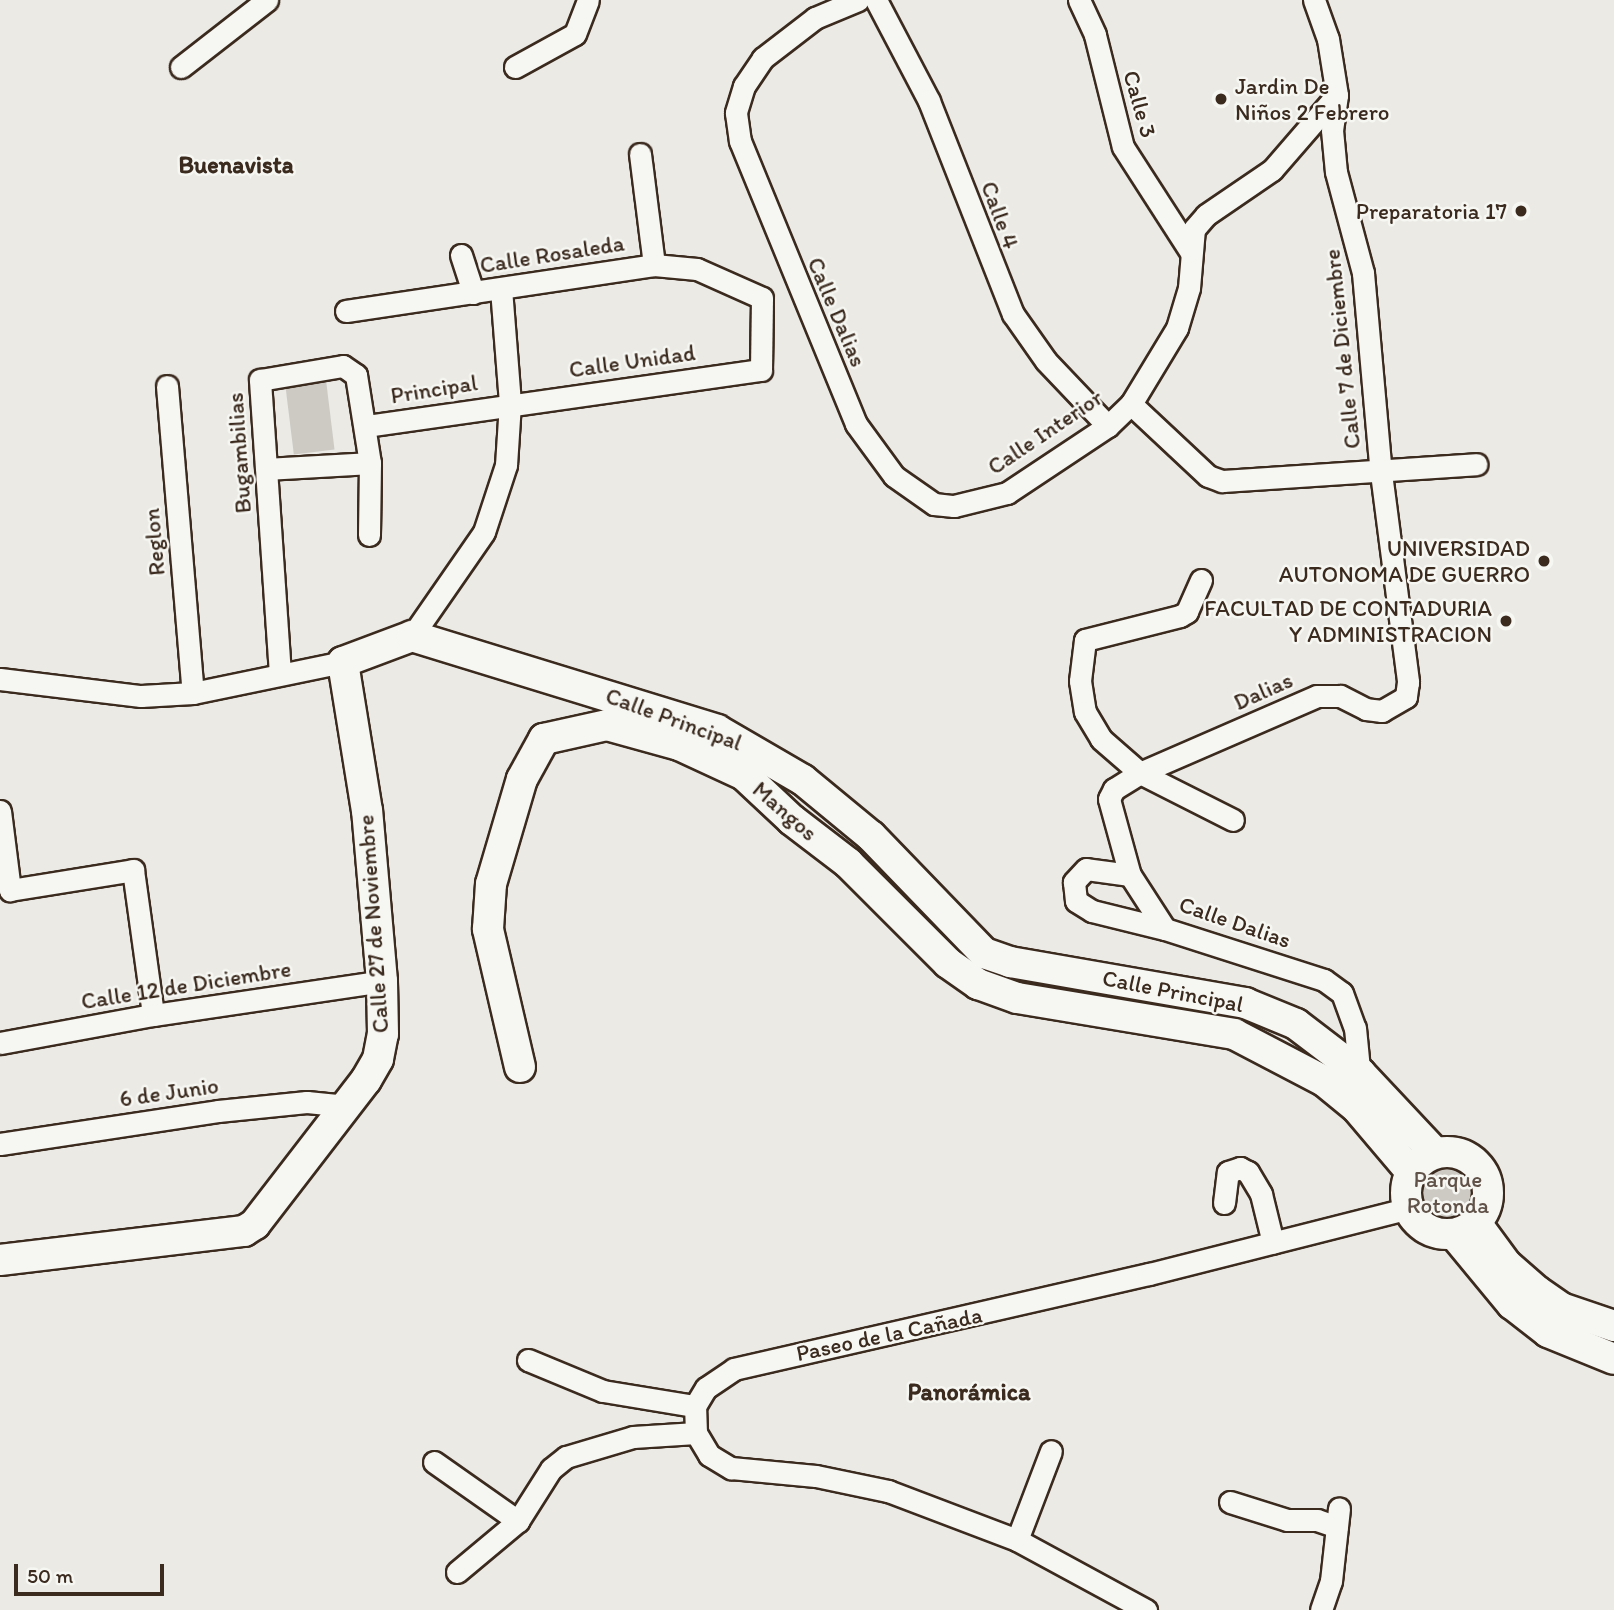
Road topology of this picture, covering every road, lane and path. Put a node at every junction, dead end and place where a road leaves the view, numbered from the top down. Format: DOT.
graph roads {
  1 [pos="267,0"];
  2 [pos="588,0"];
  3 [pos="858,0"];
  4 [pos="876,0"];
  5 [pos="1079,0"];
  6 [pos="1314,0"];
  7 [pos="181,67"];
  8 [pos="515,67"];
  9 [pos="1337,95"];
  10 [pos="640,154"];
  11 [pos="1190,251"];
  12 [pos="461,256"];
  13 [pos="654,265"];
  14 [pos="797,284"];
  15 [pos="501,289"];
  16 [pos="472,293"];
  17 [pos="762,298"];
  18 [pos="346,311"];
  19 [pos="167,386"];
  20 [pos="510,404"];
  21 [pos="1131,404"];
  22 [pos="367,426"];
  23 [pos="1108,426"];
  24 [pos="370,463"];
  25 [pos="1476,464"];
  26 [pos="267,469"];
  27 [pos="1381,473"];
  28 [pos="934,504"];
  29 [pos="369,535"];
  30 [pos="1201,580"];
  31 [pos="412,636"];
  32 [pos="343,662"];
  33 [pos="280,674"];
  34 [pos="0,678"];
  35 [pos="192,693"];
  36 [pos="1406,697"];
  37 [pos="1140,773"];
  38 [pos="0,811"];
  39 [pos="1233,820"];
  40 [pos="1130,875"];
  41 [pos="939,909"];
  42 [pos="1165,929"];
  43 [pos="918,933"];
  44 [pos="382,981"];
  45 [pos="153,1015"];
  46 [pos="0,1043"];
  47 [pos="520,1066"];
  48 [pos="1360,1073"];
  49 [pos="347,1106"];
  50 [pos="1360,1112"];
  51 [pos="0,1144"];
  52 [pos="1435,1153"];
  53 [pos="1411,1172"];
  54 [pos="1224,1203"];
  55 [pos="1409,1208"];
  56 [pos="1465,1229"];
  57 [pos="1273,1243"];
  58 [pos="0,1260"];
  59 [pos="1614,1326"];
  60 [pos="1614,1359"];
  61 [pos="528,1360"];
  62 [pos="695,1406"];
  63 [pos="695,1433"];
  64 [pos="1051,1451"];
  65 [pos="434,1462"];
  66 [pos="1230,1502"];
  67 [pos="518,1521"];
  68 [pos="1017,1541"];
  69 [pos="457,1572"];
  70 [pos="1146,1610"];
  71 [pos="1321,1610"];
  1 -- 7 [label="street"];
  2 -- 8 [label="street"];
  3 -- 14 [label="street, Calle Dalias"];
  4 -- 23 [label="street, Calle 4"];
  5 -- 11 [label="street, Calle 3"];
  6 -- 9 [label="street, Calle 7 de Diciembre"];
  9 -- 11 [label="street, Calle Interior"];
  9 -- 27 [label="street, Calle 7 de Diciembre"];
  10 -- 13 [label="street"];
  11 -- 21 [label="street, Calle Interior"];
  12 -- 16 [label="street"];
  13 -- 15 [label="street, Calle Rosaleda"];
  13 -- 17 [label="street, Calle Rosaleda"];
  14 -- 17 [label="street"];
  14 -- 28 [label="street, Calle Dalias"];
  15 -- 16 [label="street, Calle Rosaleda"];
  15 -- 20 [label="street"];
  16 -- 18 [label="street, Calle Rosaleda"];
  17 -- 20 [label="street, Calle Unidad"];
  19 -- 35 [label="street, Reglon"];
  20 -- 22 [label="street, Principal"];
  20 -- 31 [label="street"];
  21 -- 23 [label="street, Calle Interior"];
  21 -- 27 [label="street"];
  22 -- 24 [label="street"];
  22 -- 26 [label="street, Bugambilias"];
  23 -- 28 [label="street, Calle Interior"];
  24 -- 26 [label="street"];
  24 -- 29 [label="street"];
  25 -- 27 [label="street"];
  26 -- 33 [label="street, Bugambilias"];
  27 -- 36 [label="street, Calle 7 de Diciembre"];
  30 -- 37 [label="street"];
  31 -- 32 [label="street"];
  31 -- 41 [label="street, Calle Principal"];
  32 -- 33 [label="street"];
  32 -- 44 [label="street, Calle 27 de Noviembre"];
  33 -- 35 [label="street"];
  34 -- 35 [label="street"];
  36 -- 37 [label="street, Dalias"];
  37 -- 39 [label="street"];
  37 -- 40 [label="street, Calle Dalias"];
  38 -- 45 [label="street"];
  40 -- 42 [label="street, Calle Dalias"];
  40 -- 42 [label="street"];
  41 -- 43 [label="street"];
  41 -- 48 [label="street, Calle Principal"];
  42 -- 48 [label="street, Calle Dalias"];
  43 -- 47 [label="street, Mangos"];
  43 -- 50 [label="street, Calle Principal"];
  44 -- 45 [label="street, Calle 12 de Diciembre"];
  44 -- 49 [label="street, Calle 27 de Noviembre"];
  45 -- 46 [label="street, Calle 12 de Diciembre"];
  48 -- 50 [label="street, Calle Dalias"];
  48 -- 52 [label="street, Calle Principal"];
  49 -- 51 [label="street, 6 de Junio"];
  49 -- 58 [label="street, Calle 27 de Noviembre"];
  50 -- 53 [label="street, Calle Principal"];
  52 -- 53 [label="street"];
  52 -- 56 [label="street"];
  53 -- 55 [label="street"];
  54 -- 57 [label="street"];
  55 -- 56 [label="street"];
  55 -- 57 [label="street, Paseo de la Cañada"];
  56 -- 59 [label="street"];
  56 -- 60 [label="street"];
  57 -- 62 [label="street, Paseo de la Cañada"];
  61 -- 62 [label="street"];
  62 -- 63 [label="street"];
  63 -- 67 [label="street"];
  63 -- 68 [label="street"];
  64 -- 68 [label="street"];
  65 -- 67 [label="street"];
  66 -- 71 [label="street"];
  67 -- 69 [label="street"];
  68 -- 70 [label="street"];
}
